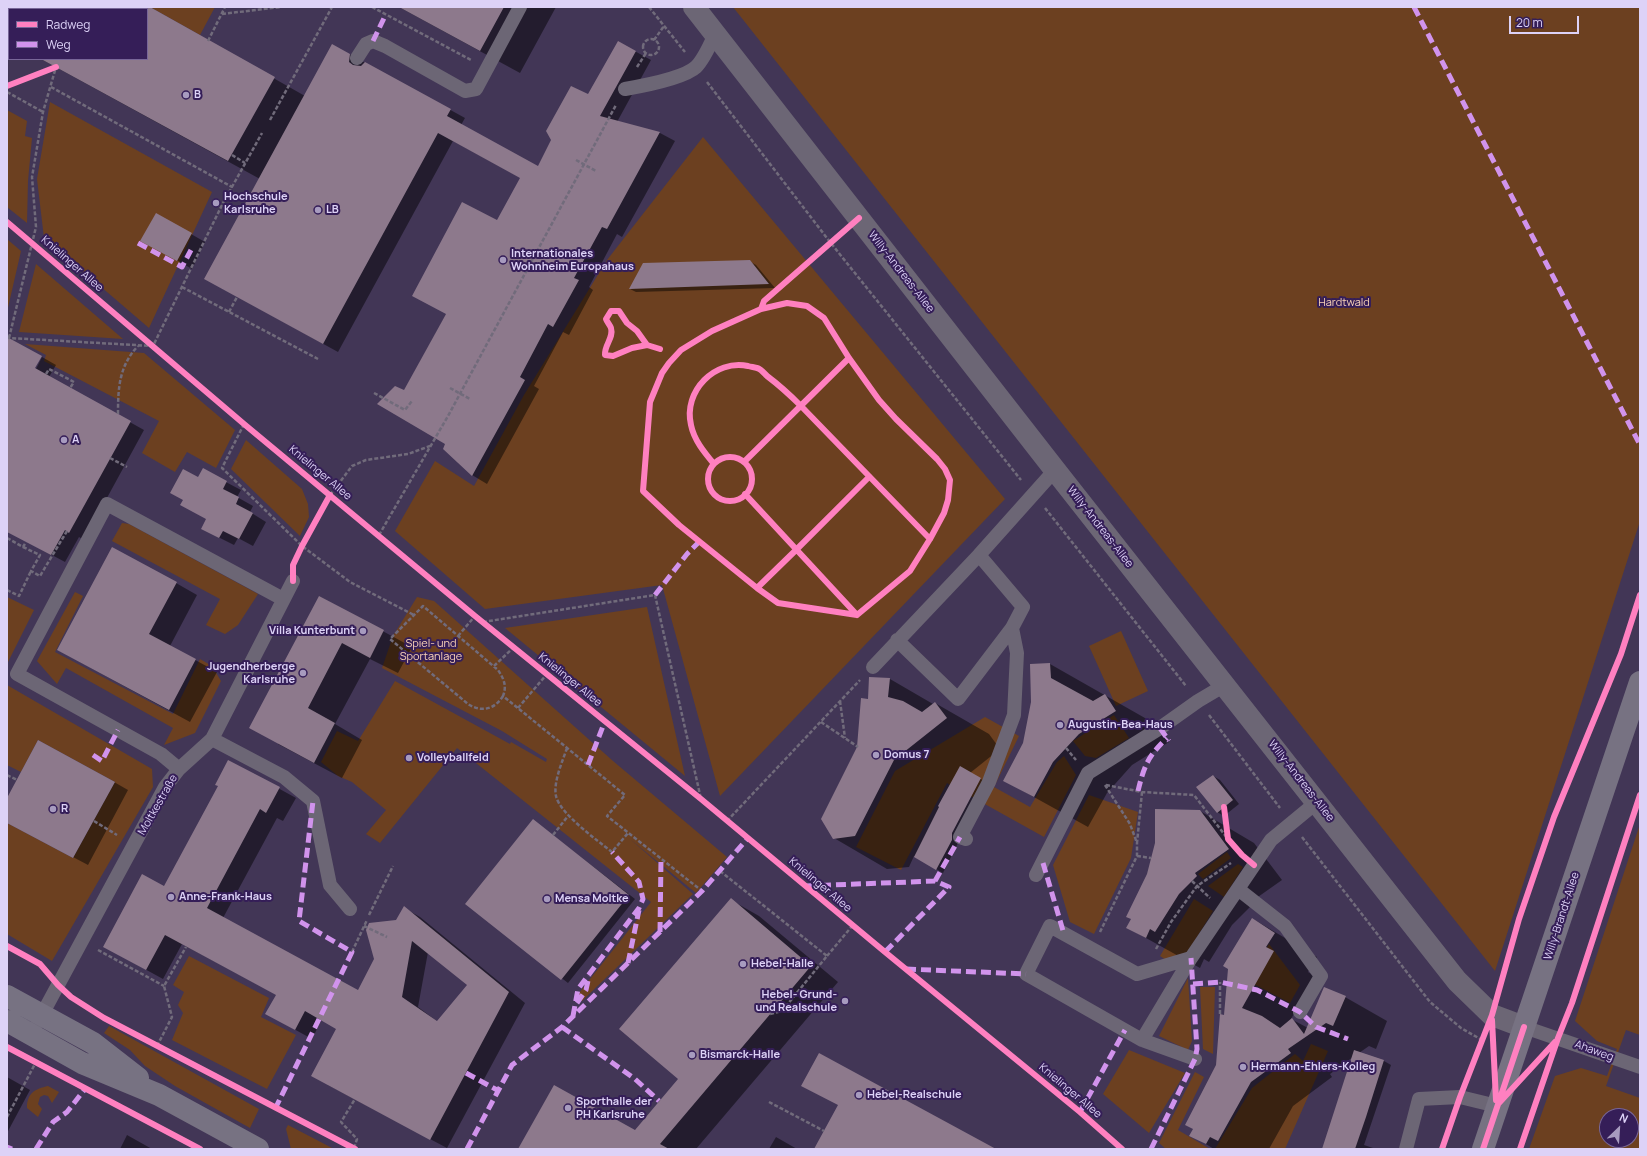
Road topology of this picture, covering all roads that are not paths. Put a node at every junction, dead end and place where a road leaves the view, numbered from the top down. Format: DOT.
graph roads {
  1 [pos="520,7"];
  2 [pos="694,7"];
  3 [pos="715,34"];
  4 [pos="357,58"];
  5 [pos="625,89"];
  6 [pos="1055,470"];
  7 [pos="979,555"];
  8 [pos="293,581"];
  9 [pos="283,599"];
  10 [pos="1012,628"];
  11 [pos="897,640"];
  12 [pos="873,667"];
  13 [pos="1640,682"];
  14 [pos="1225,685"];
  15 [pos="212,739"];
  16 [pos="179,769"];
  17 [pos="1317,802"];
  18 [pos="966,839"];
  19 [pos="1036,875"];
  20 [pos="1238,889"];
  21 [pos="350,909"];
  22 [pos="1192,958"];
  23 [pos="7,996"];
  24 [pos="1300,1012"];
  25 [pos="41,1015"];
  26 [pos="7,1021"];
  27 [pos="1524,1026"];
  28 [pos="31,1034"];
  29 [pos="1142,1040"];
  30 [pos="1196,1059"];
  31 [pos="1640,1067"];
  32 [pos="159,1095"];
  33 [pos="1497,1106"];
  34 [pos="258,1149"];
  35 [pos="1406,1149"];
  36 [pos="1483,1149"];
  1 -- 4 [label="lane"];
  2 -- 3 [label="street, Willy-Andreas-Allee"];
  3 -- 5 [label="lane"];
  3 -- 6 [label="street, Willy-Andreas-Allee"];
  6 -- 7 [label="lane"];
  6 -- 14 [label="street, Willy-Andreas-Allee"];
  7 -- 10 [label="lane"];
  7 -- 11 [label="lane"];
  8 -- 9 [label="lane, Moltkestraße"];
  9 -- 15 [label="lane, Moltkestraße"];
  9 -- 16 [label="lane"];
  10 -- 11 [label="lane"];
  10 -- 18 [label="lane"];
  11 -- 12 [label="lane"];
  13 -- 27 [label="main road, Willy-Brandt-Allee"];
  14 -- 17 [label="street, Willy-Andreas-Allee"];
  14 -- 19 [label="lane"];
  15 -- 16 [label="lane, Moltkestraße"];
  15 -- 21 [label="lane"];
  16 -- 25 [label="lane, Moltkestraße"];
  17 -- 20 [label="lane"];
  17 -- 27 [label="street, Willy-Andreas-Allee"];
  20 -- 22 [label="lane"];
  20 -- 24 [label="lane"];
  22 -- 29 [label="lane"];
  22 -- 29 [label="lane"];
  23 -- 25 [label="main road"];
  25 -- 28 [label="lane, Moltkestraße"];
  25 -- 32 [label="main road"];
  26 -- 28 [label="main road"];
  27 -- 31 [label="lane, Ahaweg"];
  27 -- 33 [label="main road, Willy-Brandt-Allee"];
  28 -- 32 [label="main road"];
  29 -- 30 [label="lane"];
  32 -- 34 [label="main road"];
  33 -- 35 [label="lane"];
  33 -- 36 [label="main road, Willy-Brandt-Allee"];
}
